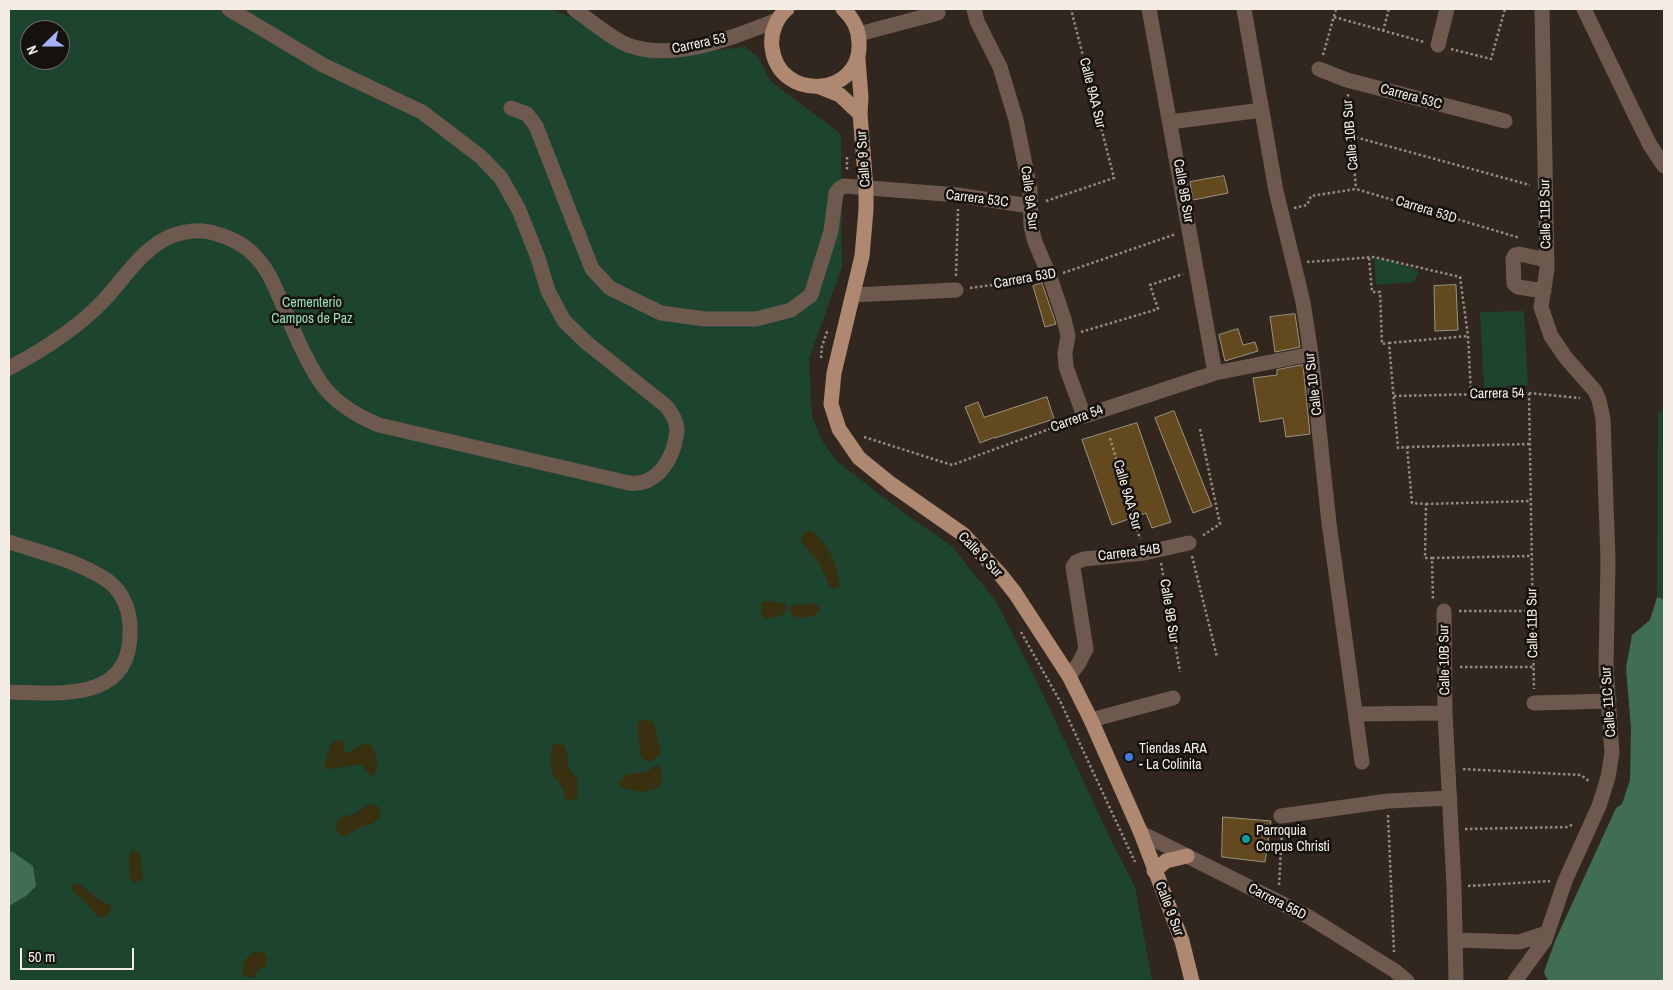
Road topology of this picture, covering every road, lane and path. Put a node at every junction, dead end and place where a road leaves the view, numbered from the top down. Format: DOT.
graph roads {
  1 [pos="229,9"];
  2 [pos="574,9"];
  3 [pos="843,9"];
  4 [pos="862,9"];
  5 [pos="974,9"];
  6 [pos="1071,9"];
  7 [pos="1149,9"];
  8 [pos="1244,9"];
  9 [pos="1336,9"];
  10 [pos="1389,9"];
  11 [pos="1447,9"];
  12 [pos="1505,9"];
  13 [pos="1542,9"];
  14 [pos="1584,9"];
  15 [pos="938,13"];
  16 [pos="779,14"];
  17 [pos="1334,17"];
  18 [pos="857,29"];
  19 [pos="1383,31"];
  20 [pos="745,33"];
  21 [pos="771,43"];
  22 [pos="1438,45"];
  23 [pos="858,60"];
  24 [pos="1319,68"];
  25 [pos="1347,80"];
  26 [pos="820,87"];
  27 [pos="511,108"];
  28 [pos="1262,110"];
  29 [pos="860,114"];
  30 [pos="1505,121"];
  31 [pos="1170,122"];
  32 [pos="1351,136"];
  33 [pos="847,152"];
  34 [pos="1664,166"];
  35 [pos="848,187"];
  36 [pos="866,188"];
  37 [pos="1356,189"];
  38 [pos="1546,190"];
  39 [pos="958,195"];
  40 [pos="1030,206"];
  41 [pos="1281,211"];
  42 [pos="1190,230"];
  43 [pos="1547,253"];
  44 [pos="1370,258"];
  45 [pos="1293,262"];
  46 [pos="1197,269"];
  47 [pos="1050,277"];
  48 [pos="956,290"];
  49 [pos="1544,291"];
  50 [pos="853,295"];
  51 [pos="828,328"];
  52 [pos="1068,336"];
  53 [pos="1468,336"];
  54 [pos="1389,343"];
  55 [pos="1311,354"];
  56 [pos="820,365"];
  57 [pos="9,368"];
  58 [pos="1215,373"];
  59 [pos="1530,393"];
  60 [pos="1471,394"];
  61 [pos="1394,396"];
  62 [pos="1599,400"];
  63 [pos="1084,416"];
  64 [pos="1200,429"];
  65 [pos="856,435"];
  66 [pos="1110,438"];
  67 [pos="1530,444"];
  68 [pos="1407,446"];
  69 [pos="1531,501"];
  70 [pos="1426,504"];
  71 [pos="9,542"];
  72 [pos="1189,543"];
  73 [pos="1152,552"];
  74 [pos="1532,556"];
  75 [pos="1432,558"];
  76 [pos="1444,611"];
  77 [pos="1533,611"];
  78 [pos="1020,631"];
  79 [pos="1217,657"];
  80 [pos="1446,667"];
  81 [pos="1534,667"];
  82 [pos="1180,672"];
  83 [pos="1069,676"];
  84 [pos="9,692"];
  85 [pos="1173,698"];
  86 [pos="1609,701"];
  87 [pos="1534,703"];
  88 [pos="1445,713"];
  89 [pos="1357,714"];
  90 [pos="1091,720"];
  91 [pos="1362,762"];
  92 [pos="1449,768"];
  93 [pos="1604,790"];
  94 [pos="1450,798"];
  95 [pos="1388,801"];
  96 [pos="1281,816"];
  97 [pos="1578,818"];
  98 [pos="1451,829"];
  99 [pos="1141,834"];
  100 [pos="1282,837"];
  101 [pos="1187,856"];
  102 [pos="1138,870"];
  103 [pos="1154,871"];
  104 [pos="1556,878"];
  105 [pos="1454,886"];
  106 [pos="1278,902"];
  107 [pos="1547,933"];
  108 [pos="1456,940"];
  109 [pos="1519,942"];
  110 [pos="1537,951"];
  111 [pos="1395,971"];
  112 [pos="1192,981"];
  113 [pos="1407,981"];
  114 [pos="1456,981"];
  115 [pos="1515,981"];
  1 -- 57 [label="street"];
  2 -- 20 [label="street, Carrera 53"];
  3 -- 18 [label="main road"];
  4 -- 18 [label="main road"];
  5 -- 40 [label="street, Calle 9A Sur"];
  6 -- 40 [label="path, Calle 9AA Sur"];
  7 -- 31 [label="street, Calle 9B Sur"];
  8 -- 28 [label="street, Calle 10 Sur"];
  9 -- 17 [label="path"];
  10 -- 19 [label="path"];
  11 -- 22 [label="street"];
  12 -- 22 [label="path"];
  13 -- 38 [label="street, Calle 11B Sur"];
  14 -- 34 [label="street"];
  15 -- 18 [label="street"];
  16 -- 20 [label="street, Carrera 53"];
  16 -- 21 [label="main road"];
  17 -- 19 [label="path"];
  17 -- 24 [label="path"];
  18 -- 23 [label="main road, Calle 9 Sur"];
  19 -- 22 [label="path"];
  20 -- 21 [label="street, Carrera 53"];
  21 -- 26 [label="main road, Calle 9 Sur"];
  23 -- 26 [label="main road"];
  23 -- 29 [label="main road, Calle 9 Sur"];
  24 -- 25 [label="street, Carrera 53C"];
  25 -- 30 [label="street, Carrera 53C"];
  25 -- 32 [label="path, Calle 10B Sur"];
  26 -- 29 [label="main road, Calle 9 Sur"];
  27 -- 35 [label="street"];
  28 -- 31 [label="street"];
  28 -- 41 [label="street, Calle 10 Sur"];
  29 -- 36 [label="main road, Calle 9 Sur"];
  31 -- 42 [label="street, Calle 9B Sur"];
  32 -- 37 [label="path, Calle 10B Sur"];
  32 -- 38 [label="path"];
  33 -- 35 [label="path"];
  35 -- 36 [label="street, Carrera 53C"];
  36 -- 39 [label="street, Carrera 53C"];
  36 -- 50 [label="main road, Calle 9 Sur"];
  37 -- 41 [label="path, Carrera 53D"];
  37 -- 43 [label="path, Carrera 53D"];
  38 -- 43 [label="street, Calle 11B Sur"];
  39 -- 40 [label="street, Carrera 53C"];
  39 -- 48 [label="path"];
  40 -- 47 [label="street, Calle 9A Sur"];
  41 -- 45 [label="street, Calle 10 Sur"];
  42 -- 46 [label="street, Calle 9B Sur"];
  42 -- 47 [label="path, Carrera 53D"];
  43 -- 49 [label="street, Calle 11B Sur"];
  43 -- 49 [label="street"];
  44 -- 45 [label="path"];
  44 -- 53 [label="path"];
  44 -- 54 [label="path"];
  45 -- 55 [label="street, Calle 10 Sur"];
  46 -- 52 [label="path"];
  46 -- 58 [label="street, Calle 9B Sur"];
  47 -- 48 [label="path, Carrera 53D"];
  47 -- 52 [label="street, Calle 9A Sur"];
  48 -- 50 [label="street"];
  49 -- 62 [label="street, Calle 11B Sur"];
  50 -- 83 [label="main road, Calle 9 Sur"];
  51 -- 56 [label="path"];
  52 -- 63 [label="street, Calle 9A Sur"];
  53 -- 54 [label="path"];
  53 -- 60 [label="path"];
  54 -- 61 [label="path"];
  55 -- 58 [label="street, Carrera 54"];
  55 -- 89 [label="street, Calle 10 Sur"];
  58 -- 63 [label="street, Carrera 54"];
  59 -- 60 [label="path, Carrera 54"];
  59 -- 62 [label="path, Carrera 54"];
  59 -- 67 [label="path, Calle 11B Sur"];
  60 -- 61 [label="path, Carrera 54"];
  61 -- 68 [label="path"];
  62 -- 86 [label="street, Calle 11C Sur"];
  63 -- 65 [label="path, Carrera 54"];
  64 -- 72 [label="path"];
  66 -- 73 [label="path, Calle 9AA Sur"];
  67 -- 68 [label="path"];
  67 -- 69 [label="path, Calle 11B Sur"];
  68 -- 70 [label="path"];
  69 -- 70 [label="path"];
  69 -- 74 [label="path, Calle 11B Sur"];
  70 -- 75 [label="path, Calle 10B Sur"];
  71 -- 84 [label="street"];
  72 -- 73 [label="street, Carrera 54B"];
  72 -- 79 [label="path"];
  73 -- 82 [label="path, Calle 9B Sur"];
  73 -- 83 [label="street, Carrera 54B"];
  74 -- 75 [label="path"];
  74 -- 77 [label="path, Calle 11B Sur"];
  75 -- 76 [label="path, Calle 10B Sur"];
  76 -- 77 [label="path"];
  76 -- 80 [label="street, Calle 10B Sur"];
  77 -- 81 [label="path, Calle 11B Sur"];
  78 -- 102 [label="path"];
  80 -- 81 [label="path"];
  80 -- 88 [label="street, Calle 10B Sur"];
  81 -- 87 [label="path, Calle 11B Sur"];
  83 -- 90 [label="main road, Calle 9 Sur"];
  85 -- 90 [label="street"];
  86 -- 87 [label="street"];
  86 -- 93 [label="street, Calle 11C Sur"];
  88 -- 89 [label="street"];
  88 -- 92 [label="street, Calle 10B Sur"];
  89 -- 91 [label="street, Calle 10 Sur"];
  90 -- 99 [label="main road, Calle 9 Sur"];
  92 -- 93 [label="path"];
  92 -- 94 [label="street, Calle 10B Sur"];
  93 -- 107 [label="street, Calle 11C Sur"];
  94 -- 95 [label="street"];
  94 -- 98 [label="street, Calle 10B Sur"];
  95 -- 96 [label="street"];
  95 -- 111 [label="path"];
  97 -- 98 [label="path"];
  98 -- 105 [label="street, Calle 10B Sur"];
  99 -- 101 [label="street, Carrera 55D"];
  99 -- 103 [label="main road, Calle 9 Sur"];
  100 -- 106 [label="path"];
  101 -- 103 [label="main road"];
  101 -- 106 [label="street, Carrera 55D"];
  103 -- 112 [label="main road, Calle 9 Sur"];
  104 -- 105 [label="path"];
  105 -- 108 [label="street, Calle 10B Sur"];
  106 -- 111 [label="street, Carrera 55D"];
  107 -- 109 [label="street"];
  107 -- 110 [label="street, Calle 11C Sur"];
  108 -- 109 [label="street"];
  108 -- 114 [label="street, Calle 10B Sur"];
  109 -- 110 [label="street"];
  110 -- 115 [label="street, Calle 11C Sur"];
  111 -- 113 [label="street, Carrera 55D"];
}
